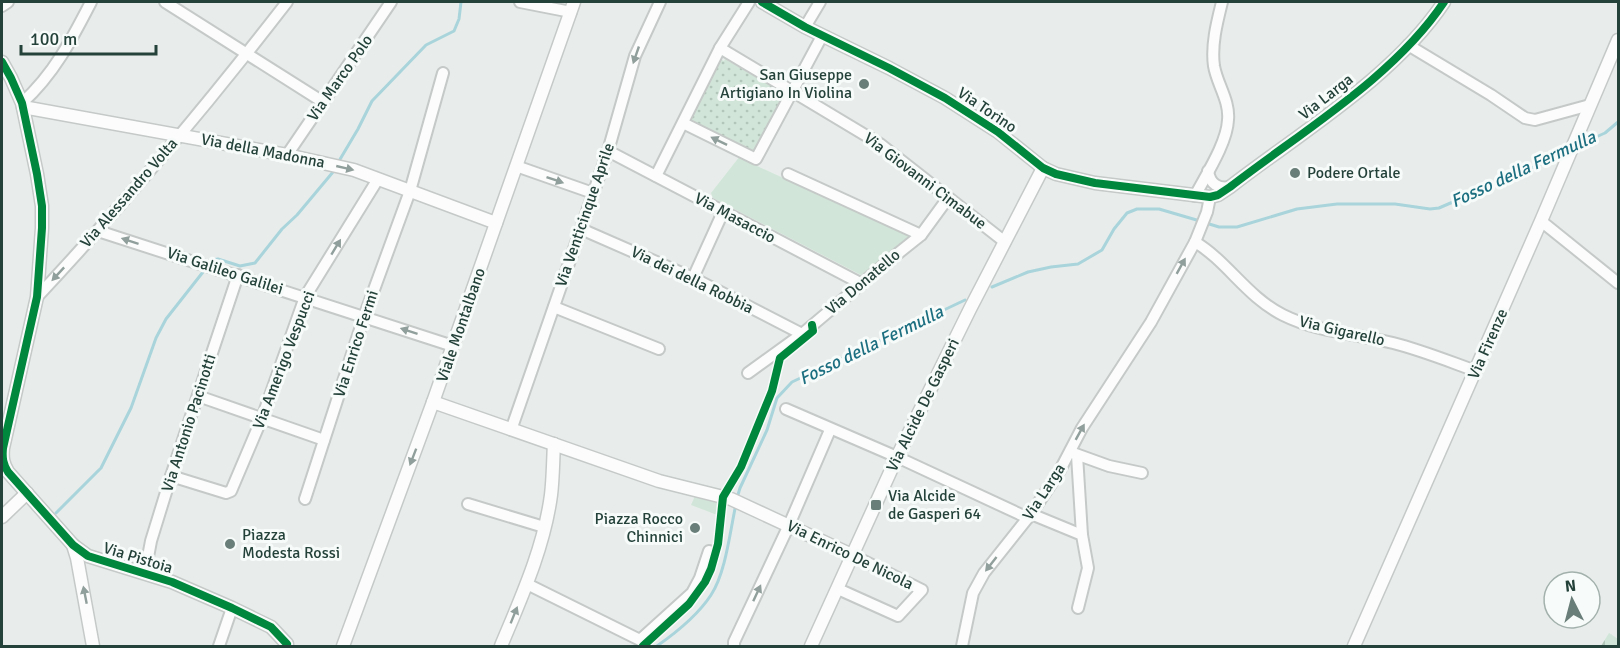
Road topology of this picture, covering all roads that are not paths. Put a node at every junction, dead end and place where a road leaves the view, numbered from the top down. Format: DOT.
graph roads {
  1 [pos="8,2"];
  2 [pos="91,2"];
  3 [pos="165,2"];
  4 [pos="286,2"];
  5 [pos="391,2"];
  6 [pos="520,2"];
  7 [pos="660,2"];
  8 [pos="749,2"];
  9 [pos="762,2"];
  10 [pos="820,2"];
  11 [pos="1222,2"];
  12 [pos="1444,2"];
  13 [pos="2,6"];
  14 [pos="572,7"];
  15 [pos="805,27"];
  16 [pos="822,36"];
  17 [pos="1618,40"];
  18 [pos="1408,45"];
  19 [pos="720,48"];
  20 [pos="246,54"];
  21 [pos="2,62"];
  22 [pos="443,73"];
  23 [pos="793,91"];
  24 [pos="323,102"];
  25 [pos="23,105"];
  26 [pos="1590,105"];
  27 [pos="683,123"];
  28 [pos="179,135"];
  29 [pos="608,151"];
  30 [pos="288,154"];
  31 [pos="516,166"];
  32 [pos="1043,168"];
  33 [pos="1208,171"];
  34 [pos="788,174"];
  35 [pos="656,176"];
  36 [pos="378,179"];
  37 [pos="1230,187"];
  38 [pos="410,191"];
  39 [pos="593,193"];
  40 [pos="1195,196"];
  41 [pos="1210,197"];
  42 [pos="948,198"];
  43 [pos="723,212"];
  44 [pos="1541,221"];
  45 [pos="496,224"];
  46 [pos="581,229"];
  47 [pos="98,231"];
  48 [pos="921,235"];
  49 [pos="1005,242"];
  50 [pos="1194,242"];
  51 [pos="238,275"];
  52 [pos="693,278"];
  53 [pos="1618,283"];
  54 [pos="862,284"];
  55 [pos="37,297"];
  56 [pos="305,297"];
  57 [pos="554,307"];
  58 [pos="364,317"];
  59 [pos="802,334"];
  60 [pos="453,346"];
  61 [pos="659,350"];
  62 [pos="1476,371"];
  63 [pos="748,373"];
  64 [pos="198,396"];
  65 [pos="434,402"];
  66 [pos="786,409"];
  67 [pos="262,417"];
  68 [pos="511,430"];
  69 [pos="830,430"];
  70 [pos="324,440"];
  71 [pos="554,444"];
  72 [pos="1073,453"];
  73 [pos="897,457"];
  74 [pos="1142,473"];
  75 [pos="171,476"];
  76 [pos="27,493"];
  77 [pos="305,499"];
  78 [pos="468,504"];
  79 [pos="1030,516"];
  80 [pos="2,517"];
  81 [pos="789,525"];
  82 [pos="544,527"];
  83 [pos="1082,535"];
  84 [pos="73,545"];
  85 [pos="709,550"];
  86 [pos="854,556"];
  87 [pos="145,573"];
  88 [pos="527,584"];
  89 [pos="838,589"];
  90 [pos="232,608"];
  91 [pos="1078,608"];
  92 [pos="93,646"];
  93 [pos="219,646"];
  94 [pos="286,646"];
  95 [pos="343,646"];
  96 [pos="501,646"];
  97 [pos="734,646"];
  98 [pos="810,646"];
  99 [pos="962,646"];
  100 [pos="1354,646"];
  1 -- 13 [label="street"];
  2 -- 25 [label="street"];
  3 -- 20 [label="street"];
  4 -- 20 [label="street, Via Alessandro Volta"];
  5 -- 24 [label="street, Via Marco Polo"];
  6 -- 14 [label="street"];
  7 -- 29 [label="street, Via Venticinque Aprile, one-way"];
  8 -- 19 [label="street"];
  9 -- 15 [label="street, Via Torino"];
  10 -- 15 [label="street"];
  11 -- 33 [label="street"];
  12 -- 18 [label="street, Via Larga"];
  14 -- 31 [label="street, Viale Montalbano"];
  15 -- 16 [label="street, Via Torino"];
  16 -- 23 [label="street"];
  16 -- 32 [label="street, Via Torino"];
  17 -- 26 [label="street, Via Firenze"];
  18 -- 26 [label="street"];
  18 -- 37 [label="street, Via Larga"];
  19 -- 23 [label="street, Via Giovanni Cimabue"];
  19 -- 27 [label="street"];
  20 -- 24 [label="street"];
  20 -- 28 [label="street, Via Alessandro Volta"];
  21 -- 25 [label="street, Via Pistoia"];
  22 -- 38 [label="street, Via Enrico Fermi"];
  23 -- 27 [label="street, one-way"];
  23 -- 42 [label="street, Via Giovanni Cimabue"];
  24 -- 30 [label="street, Via Marco Polo"];
  25 -- 28 [label="street, Via della Madonna"];
  25 -- 55 [label="street, Via Pistoia"];
  26 -- 44 [label="street, Via Firenze"];
  27 -- 35 [label="street"];
  28 -- 30 [label="street, Via della Madonna"];
  28 -- 47 [label="street, Via Alessandro Volta"];
  29 -- 35 [label="street, Via Masaccio"];
  29 -- 39 [label="street, Via Venticinque Aprile"];
  30 -- 36 [label="street, Via della Madonna, one-way"];
  31 -- 39 [label="street, one-way"];
  31 -- 45 [label="street, Viale Montalbano"];
  32 -- 40 [label="street, Via Torino"];
  32 -- 49 [label="street, Via Alcide De Gasperi"];
  33 -- 37 [label="street"];
  33 -- 40 [label="street"];
  34 -- 48 [label="street, Via Donatello"];
  35 -- 43 [label="street, Via Masaccio"];
  36 -- 38 [label="street, Via della Madonna"];
  56 -- 36 [label="street, Via Amerigo Vespucci, one-way"];
  37 -- 41 [label="street, Via Larga"];
  38 -- 45 [label="street, Via della Madonna"];
  38 -- 58 [label="street, Via Enrico Fermi"];
  39 -- 46 [label="street, Via Venticinque Aprile"];
  40 -- 41 [label="street, Via Torino"];
  41 -- 50 [label="street, Via Larga"];
  42 -- 48 [label="street, Via Donatello"];
  42 -- 49 [label="street, Via Giovanni Cimabue"];
  43 -- 52 [label="street"];
  43 -- 54 [label="street, Via Masaccio"];
  44 -- 53 [label="street"];
  44 -- 62 [label="street, Via Firenze"];
  45 -- 60 [label="street, Viale Montalbano"];
  46 -- 52 [label="street, Via dei della Robbia"];
  46 -- 57 [label="street, Via Venticinque Aprile"];
  51 -- 47 [label="street, Via Galileo Galilei, one-way"];
  47 -- 55 [label="street, Via Alessandro Volta, one-way"];
  48 -- 54 [label="street, Via Donatello"];
  49 -- 73 [label="street, Via Alcide De Gasperi"];
  50 -- 62 [label="street, Via Gigarello"];
  72 -- 50 [label="street, Via Larga, one-way"];
  51 -- 56 [label="street, Via Galileo Galilei"];
  51 -- 64 [label="street, Via Antonio Pacinotti"];
  52 -- 59 [label="street, Via dei della Robbia"];
  54 -- 59 [label="street, Via Donatello"];
  55 -- 76 [label="street, Via Pistoia"];
  56 -- 58 [label="street, Via Galileo Galilei"];
  56 -- 67 [label="street, Via Amerigo Vespucci"];
  57 -- 61 [label="street"];
  57 -- 68 [label="street, Via Venticinque Aprile"];
  60 -- 58 [label="street, Via Galileo Galilei, one-way"];
  58 -- 70 [label="street, Via Enrico Fermi"];
  59 -- 63 [label="street, Via Donatello"];
  60 -- 65 [label="street, Viale Montalbano"];
  62 -- 100 [label="street, Via Firenze"];
  64 -- 67 [label="street"];
  64 -- 75 [label="street, Via Antonio Pacinotti"];
  65 -- 68 [label="street, Via Enrico De Nicola"];
  65 -- 95 [label="street, Viale Montalbano, one-way"];
  66 -- 69 [label="street"];
  67 -- 70 [label="street"];
  67 -- 75 [label="street, Via Amerigo Vespucci"];
  68 -- 71 [label="street, Via Enrico De Nicola"];
  69 -- 73 [label="street"];
  69 -- 81 [label="street"];
  70 -- 77 [label="street, Via Enrico Fermi"];
  71 -- 81 [label="street, Via Enrico De Nicola"];
  71 -- 82 [label="street"];
  72 -- 74 [label="street"];
  72 -- 79 [label="street, Via Larga"];
  72 -- 83 [label="street"];
  73 -- 79 [label="street"];
  73 -- 86 [label="street, Via Alcide De Gasperi"];
  75 -- 87 [label="street, Via Antonio Pacinotti"];
  76 -- 80 [label="street"];
  76 -- 84 [label="street, Via Pistoia"];
  78 -- 82 [label="street"];
  79 -- 83 [label="street"];
  79 -- 99 [label="street, Via Larga, one-way"];
  81 -- 86 [label="street, Via Enrico De Nicola"];
  97 -- 81 [label="street, one-way"];
  82 -- 88 [label="street"];
  83 -- 91 [label="street"];
  84 -- 87 [label="street, Via Pistoia"];
  92 -- 84 [label="street, one-way"];
  85 -- 88 [label="street"];
  86 -- 89 [label="street, Via Alcide De Gasperi"];
  86 -- 89 [label="street, Via Enrico De Nicola"];
  87 -- 90 [label="street, Via Pistoia"];
  96 -- 88 [label="street, one-way"];
  89 -- 98 [label="street, Via Alcide De Gasperi"];
  90 -- 93 [label="street"];
  90 -- 94 [label="street, Via Pistoia"];
}
